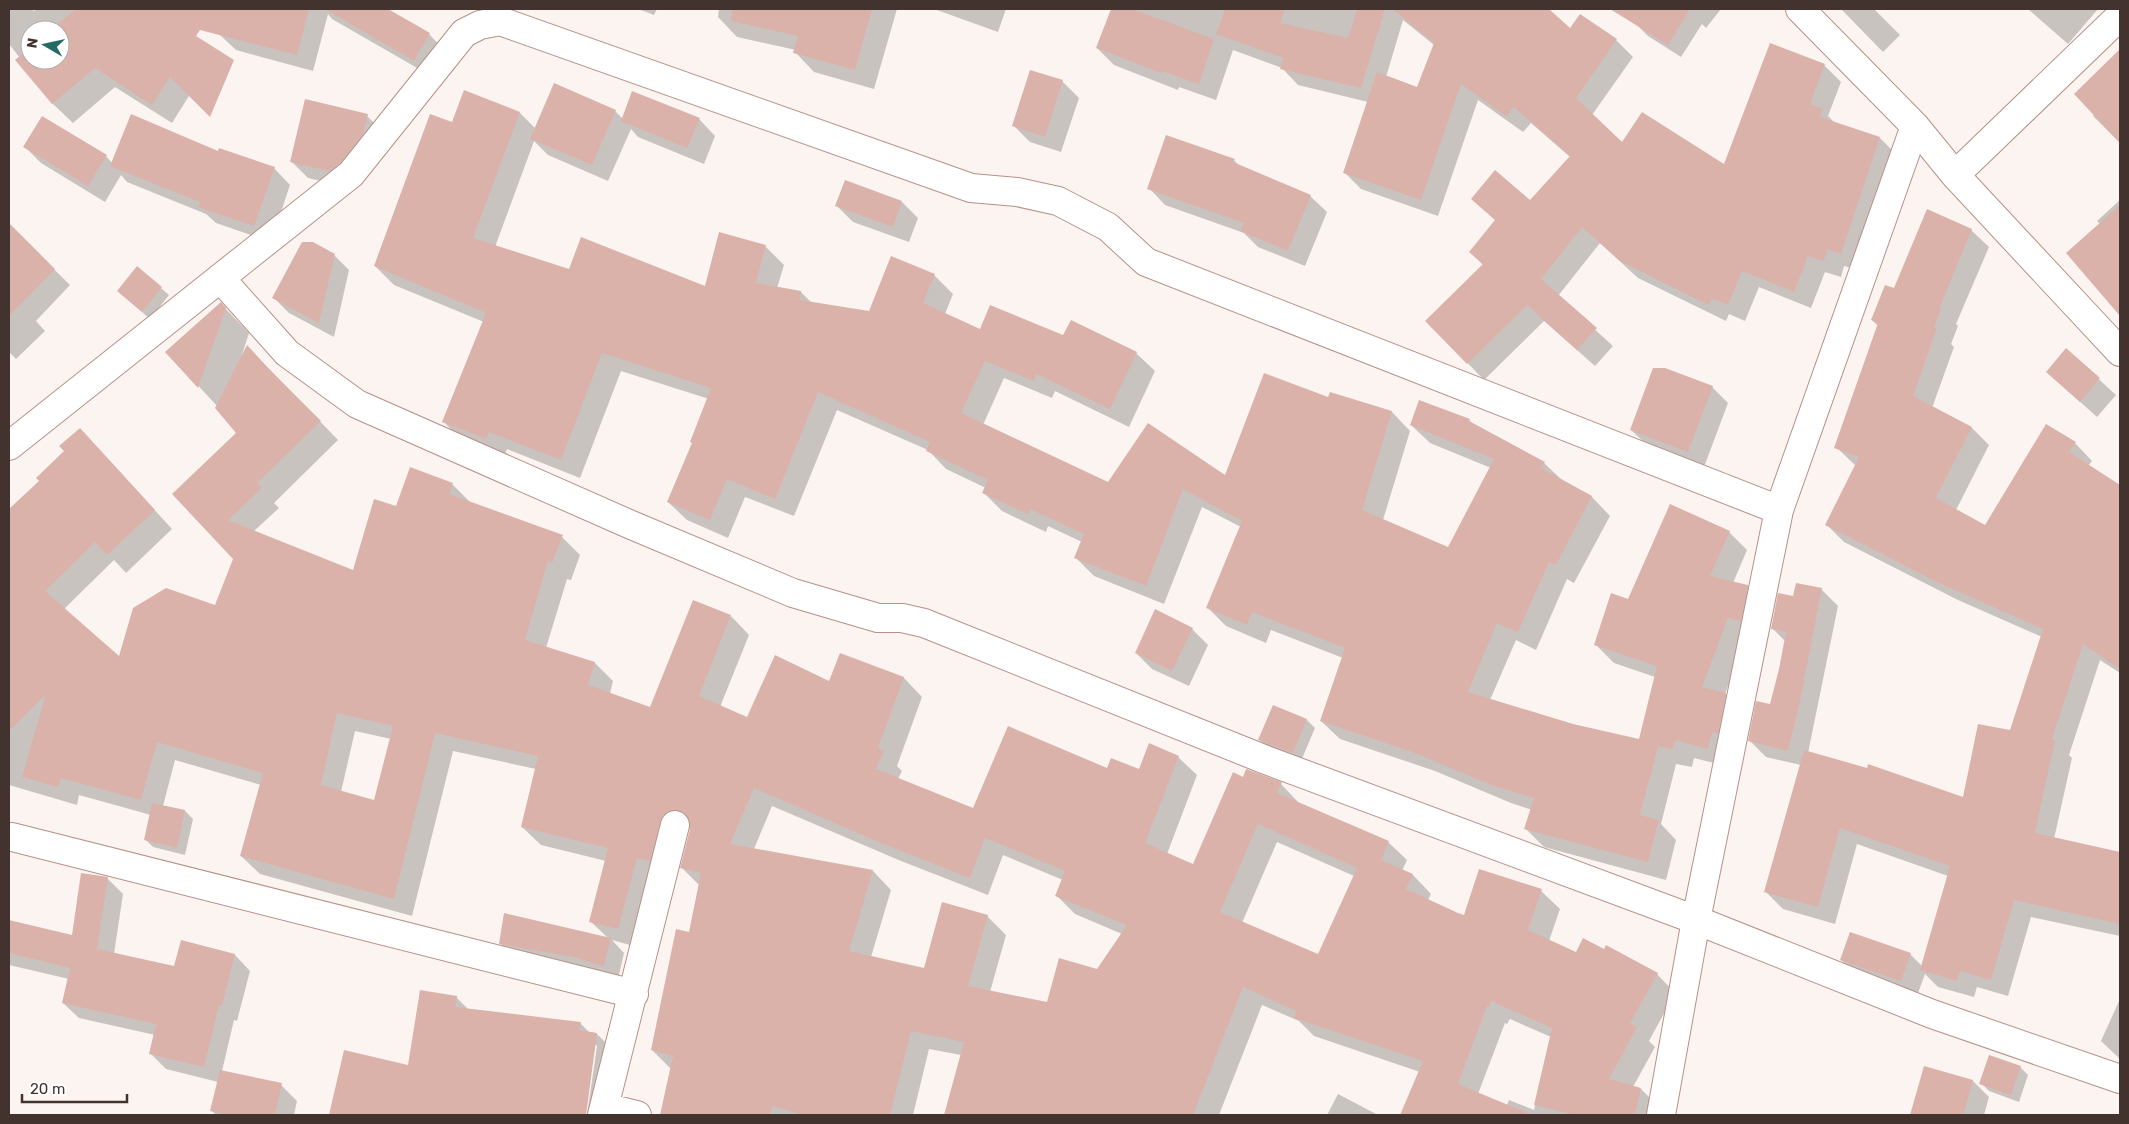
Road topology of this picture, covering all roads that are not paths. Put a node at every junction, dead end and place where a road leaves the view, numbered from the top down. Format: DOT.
graph roads {
  1 [pos="1800,9"];
  2 [pos="2120,16"];
  3 [pos="1915,126"];
  4 [pos="1955,175"];
  5 [pos="220,278"];
  6 [pos="2120,352"];
  7 [pos="9,446"];
  8 [pos="1778,510"];
  9 [pos="675,825"];
  10 [pos="12,837"];
  11 [pos="1696,920"];
  12 [pos="634,994"];
  13 [pos="2120,1080"];
  14 [pos="603,1111"];
  15 [pos="637,1115"];
  16 [pos="1661,1115"];
  1 -- 3 [label="street"];
  2 -- 4 [label="street"];
  3 -- 4 [label="street"];
  3 -- 8 [label="street"];
  4 -- 6 [label="street"];
  5 -- 7 [label="street"];
  5 -- 8 [label="street"];
  5 -- 11 [label="street"];
  8 -- 11 [label="street"];
  9 -- 12 [label="street"];
  10 -- 12 [label="street"];
  11 -- 13 [label="street"];
  11 -- 16 [label="street"];
  12 -- 14 [label="street"];
  14 -- 15 [label="street"];
}
